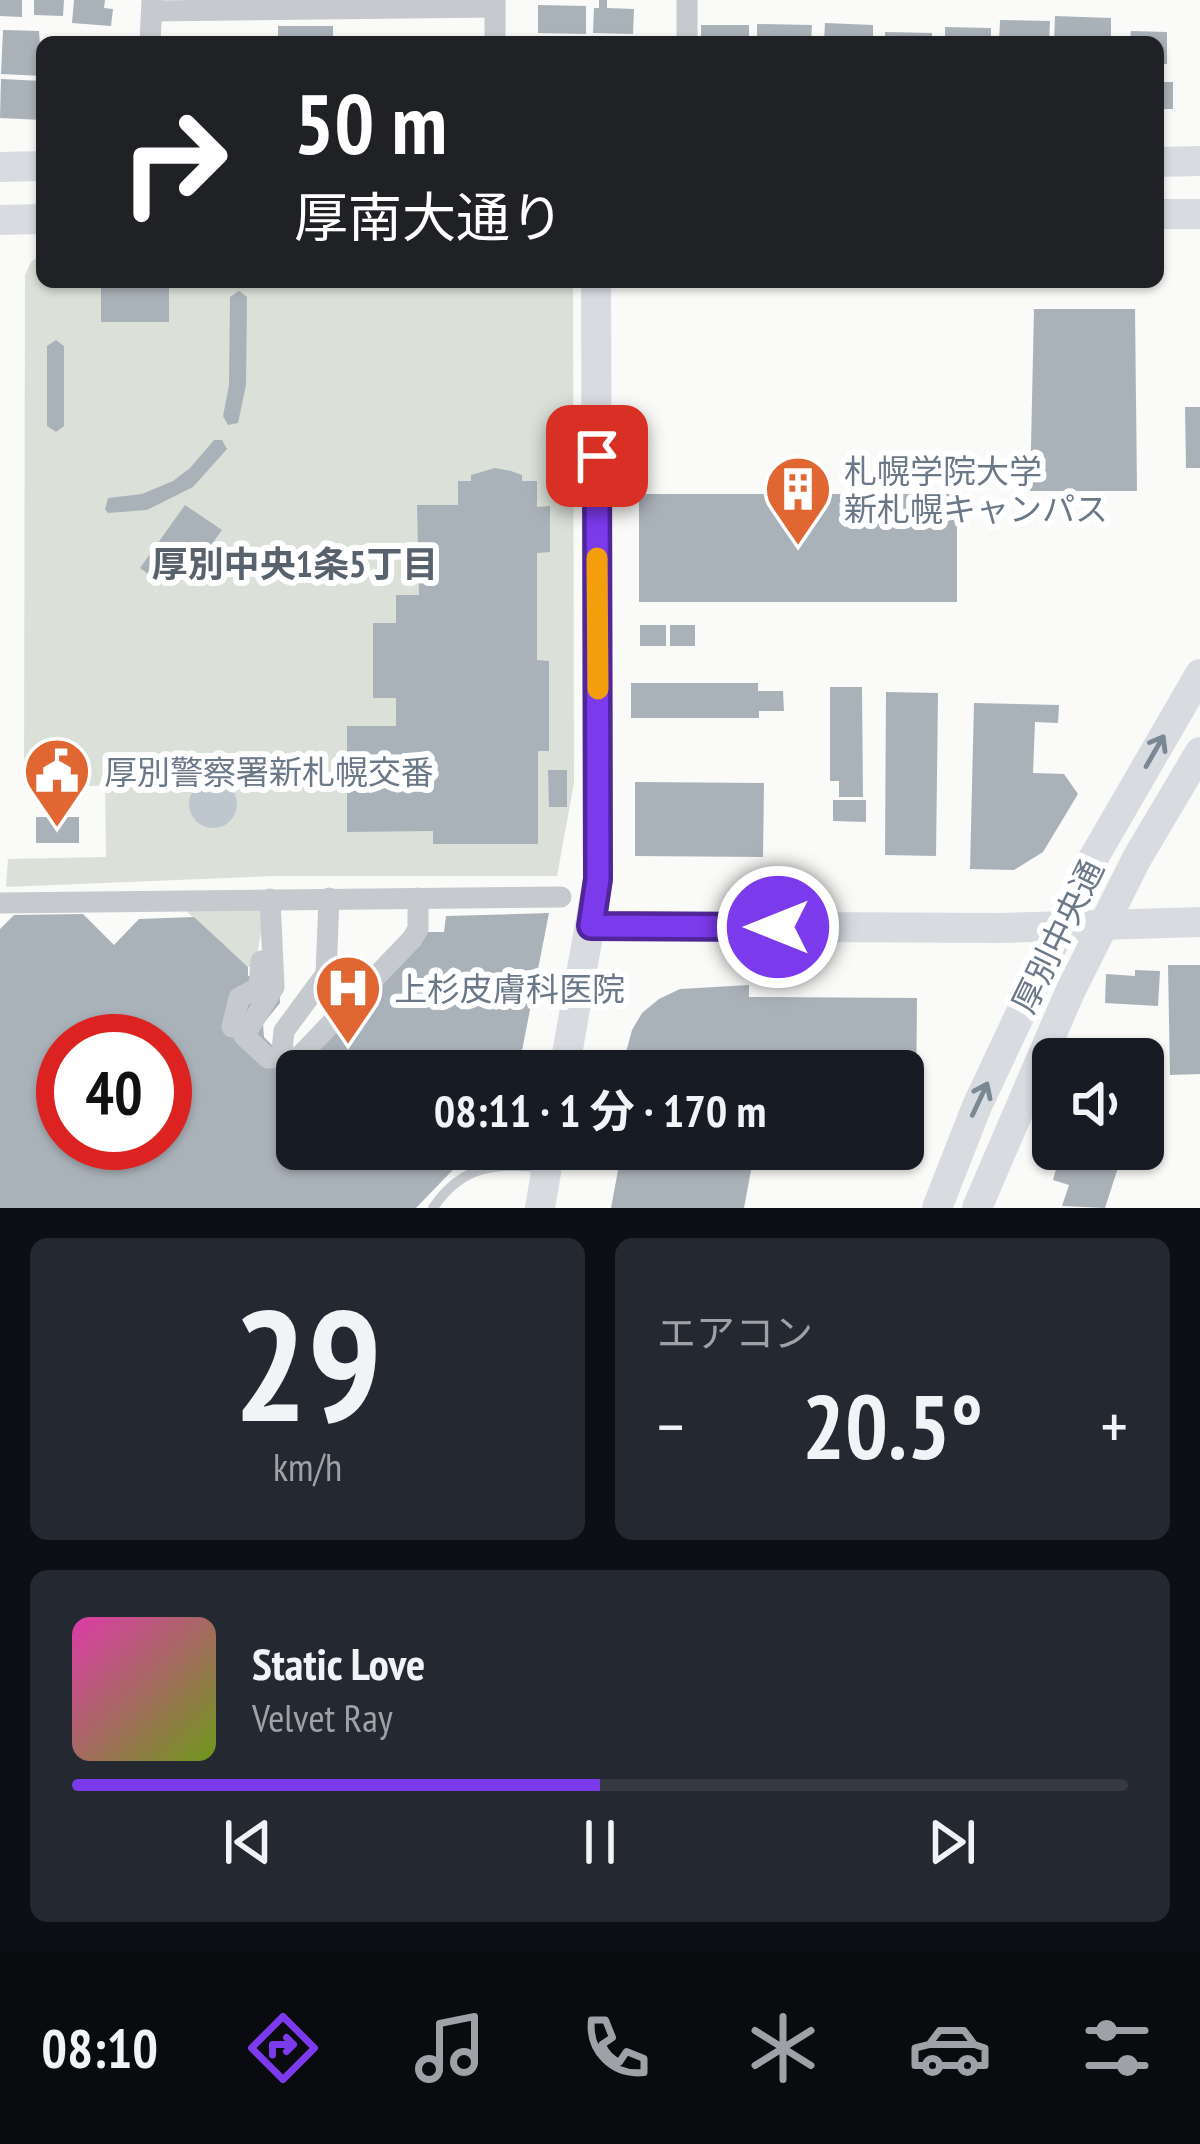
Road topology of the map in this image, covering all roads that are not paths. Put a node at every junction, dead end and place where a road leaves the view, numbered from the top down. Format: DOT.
graph roads {
  1 [pos="687,0"];
  2 [pos="495,3"];
  3 [pos="315,4"];
  4 [pos="152,6"];
  5 [pos="150,36"];
  6 [pos="495,36"];
  7 [pos="686,36"];
  8 [pos="1200,161"];
  9 [pos="1164,162"];
  10 [pos="36,166"];
  11 [pos="0,167"];
  12 [pos="1164,214"];
  13 [pos="1200,214"];
  14 [pos="36,219"];
  15 [pos="0,220"];
  16 [pos="596,288"];
  17 [pos="1200,674"];
  18 [pos="1200,752"];
  19 [pos="561,897"];
  20 [pos="329,898"];
  21 [pos="418,898"];
  22 [pos="274,899"];
  23 [pos="0,903"];
  24 [pos="1200,922"];
  25 [pos="1105,925"];
  26 [pos="591,926"];
  27 [pos="1060,926"];
  28 [pos="283,1050"];
  29 [pos="306,1050"];
  30 [pos="568,1050"];
  31 [pos="276,1054"];
  32 [pos="482,1170"];
  33 [pos="546,1170"];
  34 [pos="433,1208"];
  35 [pos="540,1208"];
  36 [pos="937,1208"];
  37 [pos="977,1208"];
  1 -- 7 [label="street"];
  2 -- 3 [label="street"];
  2 -- 6 [label="street"];
  3 -- 4 [label="street"];
  4 -- 5 [label="street"];
  8 -- 9 [label="street"];
  10 -- 11 [label="street"];
  12 -- 13 [label="street"];
  14 -- 15 [label="street"];
  16 -- 26 [label="street"];
  27 -- 17 [label="street, 厚別中央通, one-way"];
  18 -- 25 [label="street, 厚別中央通"];
  19 -- 21 [label="street"];
  20 -- 21 [label="street"];
  20 -- 22 [label="street"];
  20 -- 28 [label="street"];
  21 -- 29 [label="street"];
  22 -- 23 [label="street"];
  22 -- 28 [label="street"];
  22 -- 31 [label="street"];
  24 -- 25 [label="street"];
  25 -- 27 [label="street"];
  25 -- 37 [label="street, 厚別中央通"];
  26 -- 27 [label="street"];
  26 -- 30 [label="street"];
  36 -- 27 [label="street, 厚別中央通, one-way"];
  32 -- 34 [label="lane"];
  33 -- 35 [label="street"];
}
